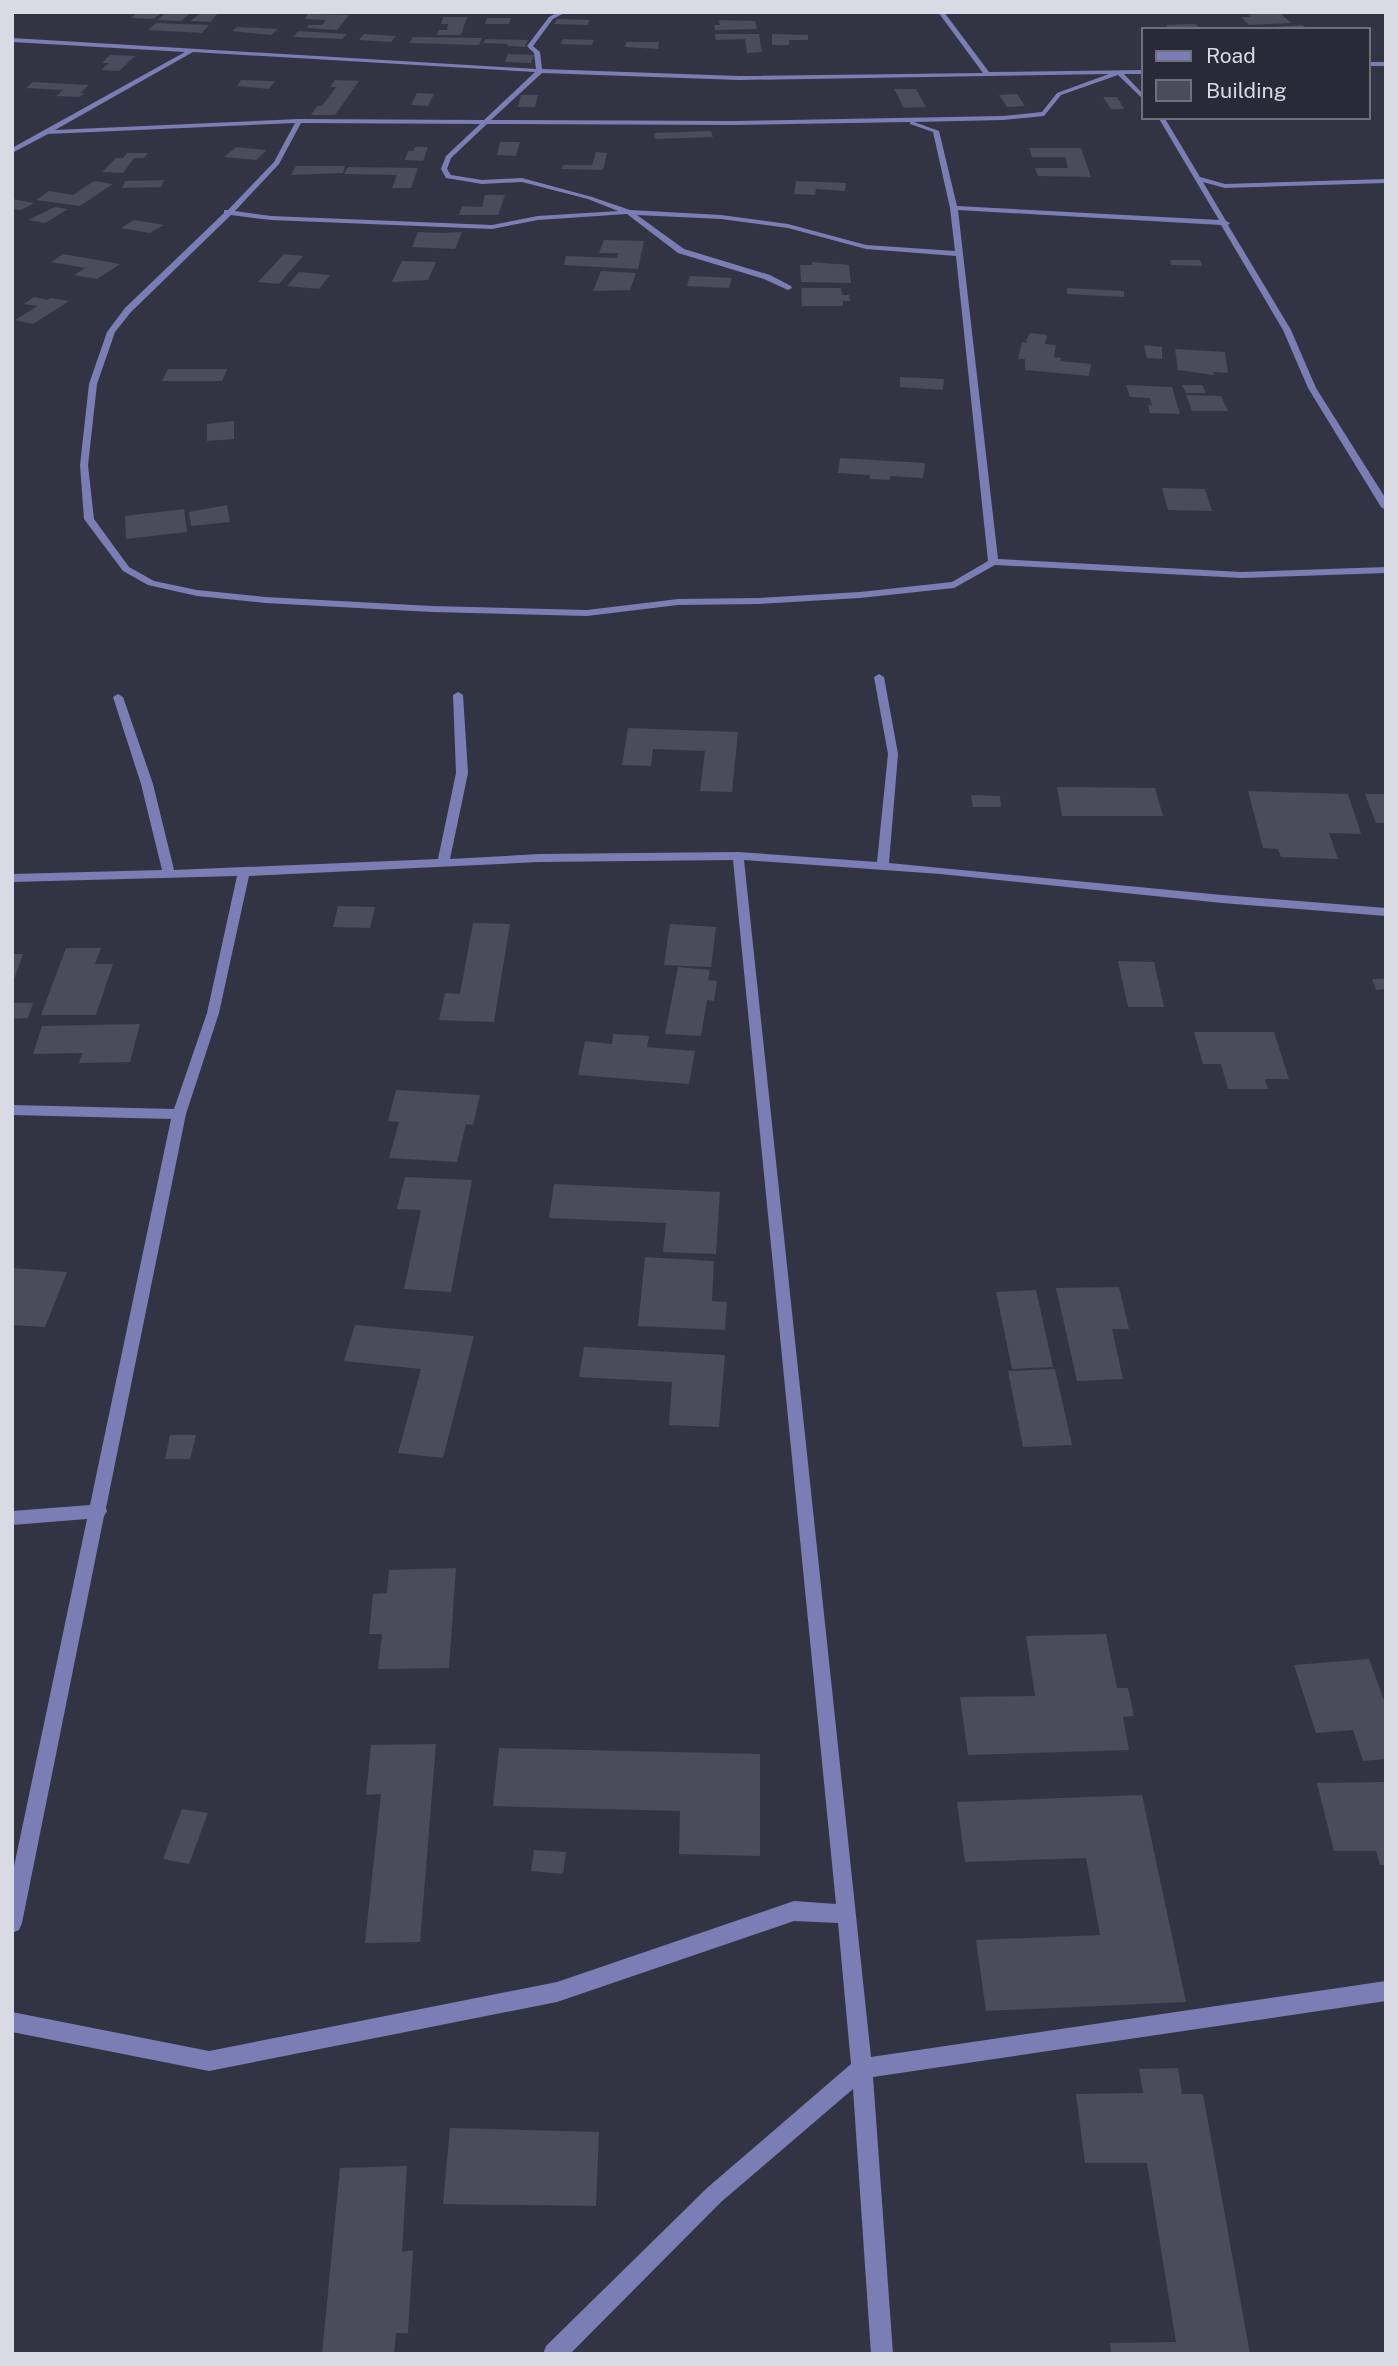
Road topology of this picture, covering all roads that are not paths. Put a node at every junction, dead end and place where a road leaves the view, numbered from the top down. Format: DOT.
graph roads {
  1 [pos="563,12"];
  2 [pos="941,12"];
  3 [pos="12,40"];
  4 [pos="194,50"];
  5 [pos="539,72"];
  6 [pos="1142,72"];
  7 [pos="1119,73"];
  8 [pos="987,74"];
  9 [pos="1142,96"];
  10 [pos="1162,119"];
  11 [pos="905,120"];
  12 [pos="299,121"];
  13 [pos="485,122"];
  14 [pos="49,132"];
  15 [pos="12,151"];
  16 [pos="1199,179"];
  17 [pos="1386,181"];
  18 [pos="954,208"];
  19 [pos="227,212"];
  20 [pos="629,212"];
  21 [pos="1226,223"];
  22 [pos="959,254"];
  23 [pos="788,288"];
  24 [pos="1386,507"];
  25 [pos="993,562"];
  26 [pos="1386,570"];
  27 [pos="879,677"];
  28 [pos="458,695"];
  29 [pos="118,697"];
  30 [pos="738,856"];
  31 [pos="443,863"];
  32 [pos="883,866"];
  33 [pos="244,873"];
  34 [pos="169,875"];
  35 [pos="12,878"];
  36 [pos="1386,912"];
  37 [pos="12,1110"];
  38 [pos="179,1114"];
  39 [pos="99,1511"];
  40 [pos="12,1518"];
  41 [pos="846,1914"];
  42 [pos="12,1923"];
  43 [pos="1386,1991"];
  44 [pos="12,2022"];
  45 [pos="862,2068"];
  46 [pos="554,2354"];
  47 [pos="882,2354"];
  1 -- 5 [label="street"];
  2 -- 8 [label="street"];
  3 -- 4 [label="street"];
  4 -- 5 [label="street"];
  4 -- 14 [label="street"];
  5 -- 8 [label="street"];
  5 -- 13 [label="street"];
  6 -- 7 [label="street"];
  7 -- 8 [label="street"];
  7 -- 9 [label="street"];
  7 -- 11 [label="street"];
  10 -- 16 [label="street"];
  11 -- 13 [label="street"];
  11 -- 18 [label="street"];
  12 -- 13 [label="street"];
  12 -- 14 [label="street"];
  12 -- 19 [label="street"];
  13 -- 20 [label="street"];
  14 -- 15 [label="street"];
  16 -- 17 [label="street"];
  16 -- 21 [label="street"];
  18 -- 21 [label="street"];
  18 -- 22 [label="street"];
  19 -- 20 [label="street"];
  19 -- 25 [label="street"];
  20 -- 22 [label="street"];
  20 -- 23 [label="street"];
  21 -- 24 [label="street"];
  22 -- 25 [label="street"];
  25 -- 26 [label="street"];
  27 -- 32 [label="street"];
  28 -- 31 [label="street"];
  29 -- 34 [label="street"];
  30 -- 31 [label="street"];
  30 -- 32 [label="street"];
  30 -- 41 [label="street"];
  31 -- 33 [label="street"];
  32 -- 36 [label="street"];
  33 -- 34 [label="street"];
  33 -- 38 [label="street"];
  34 -- 35 [label="street"];
  37 -- 38 [label="street"];
  38 -- 39 [label="street"];
  39 -- 40 [label="street"];
  39 -- 42 [label="street"];
  41 -- 44 [label="street"];
  41 -- 45 [label="street"];
  43 -- 45 [label="street"];
  45 -- 46 [label="street"];
  45 -- 47 [label="street"];
}
